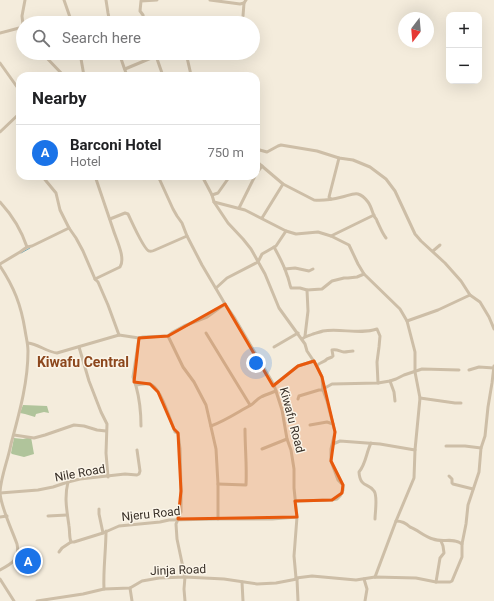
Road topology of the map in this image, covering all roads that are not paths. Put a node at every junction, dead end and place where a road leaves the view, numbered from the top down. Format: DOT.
graph roads {
  1 [pos="25,0"];
  2 [pos="64,0"];
  3 [pos="106,0"];
  4 [pos="157,0"];
  5 [pos="210,0"];
  6 [pos="245,1"];
  7 [pos="22,16"];
  8 [pos="70,16"];
  9 [pos="109,16"];
  10 [pos="143,16"];
  11 [pos="243,16"];
  12 [pos="16,28"];
  13 [pos="0,33"];
  14 [pos="49,60"];
  15 [pos="81,60"];
  16 [pos="122,60"];
  17 [pos="144,60"];
  18 [pos="157,60"];
  19 [pos="188,60"];
  20 [pos="0,63"];
  21 [pos="125,69"];
  22 [pos="60,72"];
  23 [pos="83,72"];
  24 [pos="126,72"];
  25 [pos="161,72"];
  26 [pos="190,72"];
  27 [pos="16,85"];
  28 [pos="16,117"];
  29 [pos="0,132"];
  30 [pos="260,150"];
  31 [pos="339,158"];
  32 [pos="262,166"];
  33 [pos="260,169"];
  34 [pos="45,180"];
  35 [pos="96,180"];
  36 [pos="160,180"];
  37 [pos="204,180"];
  38 [pos="227,180"];
  39 [pos="253,180"];
  40 [pos="283,184"];
  41 [pos="212,195"];
  42 [pos="331,199"];
  43 [pos="0,202"];
  44 [pos="214,202"];
  45 [pos="239,208"];
  46 [pos="374,215"];
  47 [pos="262,218"];
  48 [pos="110,219"];
  49 [pos="69,228"];
  50 [pos="286,231"];
  51 [pos="187,236"];
  52 [pos="331,236"];
  53 [pos="386,238"];
  54 [pos="440,245"];
  55 [pos="27,246"];
  56 [pos="274,247"];
  57 [pos="433,251"];
  58 [pos="258,262"];
  59 [pos="0,265"];
  60 [pos="313,269"];
  61 [pos="285,270"];
  62 [pos="364,274"];
  63 [pos="95,279"];
  64 [pos="216,288"];
  65 [pos="307,290"];
  66 [pos="470,295"];
  67 [pos="225,304"];
  68 [pos="407,321"];
  69 [pos="494,329"];
  70 [pos="206,333"];
  71 [pos="298,333"];
  72 [pos="120,335"];
  73 [pos="168,336"];
  74 [pos="139,338"];
  75 [pos="303,338"];
  76 [pos="28,343"];
  77 [pos="79,347"];
  78 [pos="274,347"];
  79 [pos="353,351"];
  80 [pos="314,361"];
  81 [pos="317,366"];
  82 [pos="494,367"];
  83 [pos="459,370"];
  84 [pos="469,370"];
  85 [pos="415,372"];
  86 [pos="390,381"];
  87 [pos="378,383"];
  88 [pos="136,385"];
  89 [pos="274,385"];
  90 [pos="323,389"];
  91 [pos="276,391"];
  92 [pos="420,398"];
  93 [pos="298,399"];
  94 [pos="395,401"];
  95 [pos="461,403"];
  96 [pos="250,405"];
  97 [pos="333,424"];
  98 [pos="310,425"];
  99 [pos="141,426"];
  100 [pos="211,426"];
  101 [pos="245,429"];
  102 [pos="106,431"];
  103 [pos="14,435"];
  104 [pos="288,439"];
  105 [pos="371,443"];
  106 [pos="333,444"];
  107 [pos="446,446"];
  108 [pos="262,448"];
  109 [pos="481,448"];
  110 [pos="137,450"];
  111 [pos="415,450"];
  112 [pos="449,476"];
  113 [pos="108,477"];
  114 [pos="68,482"];
  115 [pos="218,484"];
  116 [pos="472,489"];
  117 [pos="0,493"];
  118 [pos="295,501"];
  119 [pos="99,509"];
  120 [pos="67,515"];
  121 [pos="6,516"];
  122 [pos="48,516"];
  123 [pos="297,517"];
  124 [pos="0,518"];
  125 [pos="178,519"];
  126 [pos="218,519"];
  127 [pos="375,519"];
  128 [pos="396,520"];
  129 [pos="106,531"];
  130 [pos="102,533"];
  131 [pos="441,541"];
  132 [pos="71,542"];
  133 [pos="462,544"];
  134 [pos="59,552"];
  135 [pos="0,570"];
  136 [pos="184,577"];
  137 [pos="375,577"];
  138 [pos="297,578"];
  139 [pos="0,579"];
  140 [pos="364,579"];
  141 [pos="242,582"];
  142 [pos="436,582"];
  143 [pos="130,588"];
  144 [pos="104,589"];
  145 [pos="14,601"];
  146 [pos="37,601"];
  147 [pos="132,601"];
  148 [pos="185,601"];
  149 [pos="243,601"];
  150 [pos="298,601"];
  151 [pos="366,601"];
  1 -- 7 [label="street"];
  2 -- 8 [label="street"];
  3 -- 9 [label="street"];
  4 -- 10 [label="street"];
  5 -- 6 [label="street"];
  6 -- 11 [label="street"];
  12 -- 13 [label="street"];
  14 -- 22 [label="street"];
  15 -- 23 [label="street"];
  16 -- 21 [label="street"];
  17 -- 21 [label="street"];
  18 -- 25 [label="street"];
  19 -- 26 [label="street"];
  20 -- 27 [label="street"];
  21 -- 24 [label="street"];
  28 -- 29 [label="street"];
  30 -- 31 [label="street"];
  31 -- 42 [label="street"];
  31 -- 57 [label="street"];
  32 -- 33 [label="street"];
  32 -- 40 [label="street"];
  34 -- 49 [label="street"];
  35 -- 48 [label="street"];
  36 -- 51 [label="street, Kiwafu Road"];
  37 -- 41 [label="street"];
  38 -- 41 [label="street"];
  39 -- 45 [label="street"];
  40 -- 42 [label="street"];
  40 -- 47 [label="street"];
  41 -- 44 [label="street"];
  42 -- 46 [label="street"];
  43 -- 55 [label="street"];
  44 -- 45 [label="street"];
  44 -- 58 [label="street"];
  45 -- 47 [label="street"];
  46 -- 52 [label="street"];
  46 -- 53 [label="street"];
  47 -- 50 [label="street"];
  48 -- 51 [label="street"];
  48 -- 63 [label="street"];
  49 -- 55 [label="street"];
  49 -- 63 [label="street"];
  50 -- 52 [label="street"];
  50 -- 56 [label="street"];
  51 -- 64 [label="street, Kiwafu Road"];
  52 -- 62 [label="street"];
  54 -- 57 [label="street"];
  55 -- 59 [label="street"];
  56 -- 58 [label="street"];
  56 -- 61 [label="street"];
  57 -- 66 [label="street"];
  58 -- 64 [label="street"];
  58 -- 71 [label="street"];
  59 -- 76 [label="street"];
  60 -- 61 [label="street"];
  61 -- 65 [label="street"];
  62 -- 65 [label="street"];
  62 -- 68 [label="street"];
  63 -- 72 [label="street"];
  64 -- 67 [label="street, Kiwafu Road"];
  65 -- 75 [label="street"];
  66 -- 68 [label="street"];
  66 -- 69 [label="street"];
  67 -- 73 [label="street"];
  67 -- 89 [label="street, Kiwafu Road"];
  68 -- 85 [label="street"];
  70 -- 96 [label="street"];
  71 -- 75 [label="street"];
  71 -- 78 [label="street"];
  72 -- 74 [label="street"];
  72 -- 77 [label="street"];
  73 -- 74 [label="street"];
  73 -- 100 [label="street"];
  74 -- 88 [label="street"];
  75 -- 80 [label="street"];
  75 -- 87 [label="street"];
  76 -- 77 [label="street"];
  76 -- 103 [label="street"];
  77 -- 102 [label="street"];
  79 -- 81 [label="street"];
  80 -- 81 [label="street"];
  80 -- 89 [label="street"];
  81 -- 90 [label="street"];
  82 -- 84 [label="street"];
  82 -- 109 [label="street"];
  83 -- 85 [label="street"];
  85 -- 86 [label="street"];
  85 -- 92 [label="street"];
  86 -- 87 [label="street"];
  86 -- 94 [label="street"];
  87 -- 90 [label="street"];
  88 -- 99 [label="street"];
  88 -- 125 [label="street"];
  89 -- 91 [label="street, Kiwafu Road"];
  90 -- 93 [label="street"];
  90 -- 97 [label="street"];
  91 -- 96 [label="street"];
  91 -- 104 [label="street, Kiwafu Road"];
  92 -- 95 [label="street"];
  92 -- 111 [label="street"];
  96 -- 100 [label="street"];
  97 -- 98 [label="street"];
  97 -- 106 [label="street"];
  100 -- 115 [label="street"];
  101 -- 115 [label="street"];
  102 -- 103 [label="street"];
  102 -- 113 [label="street"];
  103 -- 117 [label="street"];
  104 -- 108 [label="street"];
  104 -- 118 [label="street, Kiwafu Road"];
  105 -- 106 [label="street"];
  105 -- 111 [label="street"];
  105 -- 127 [label="street"];
  106 -- 118 [label="street"];
  107 -- 109 [label="street"];
  109 -- 116 [label="street"];
  110 -- 113 [label="street, Nile Road"];
  111 -- 128 [label="street"];
  112 -- 116 [label="street"];
  113 -- 114 [label="street, Nile Road"];
  114 -- 117 [label="street, Nile Road"];
  114 -- 120 [label="street"];
  115 -- 126 [label="street"];
  116 -- 133 [label="street"];
  117 -- 121 [label="street"];
  118 -- 123 [label="street, Kiwafu Road"];
  119 -- 130 [label="street"];
  120 -- 122 [label="street"];
  120 -- 132 [label="street"];
  121 -- 124 [label="street"];
  121 -- 135 [label="street"];
  123 -- 126 [label="street, Njeru Road"];
  123 -- 138 [label="street, Kiwafu Road"];
  125 -- 126 [label="street, Njeru Road"];
  125 -- 129 [label="street, Njeru Road"];
  125 -- 136 [label="street"];
  128 -- 131 [label="street"];
  128 -- 137 [label="street"];
  129 -- 130 [label="street, Njeru Road"];
  129 -- 144 [label="street"];
  130 -- 132 [label="street, Njeru Road"];
  131 -- 133 [label="street"];
  131 -- 142 [label="street"];
  132 -- 134 [label="street"];
  133 -- 142 [label="street"];
  136 -- 141 [label="street, Jinja Road"];
  136 -- 143 [label="street, Jinja Road"];
  136 -- 148 [label="street"];
  137 -- 140 [label="street, Jinja Road"];
  137 -- 142 [label="street, Jinja Road"];
  138 -- 140 [label="street, Jinja Road"];
  138 -- 141 [label="street, Jinja Road"];
  138 -- 150 [label="street, Kiwafu Road"];
  139 -- 145 [label="street"];
  140 -- 151 [label="street"];
  141 -- 149 [label="street"];
  143 -- 144 [label="street, Jinja Road"];
  143 -- 147 [label="street"];
  144 -- 146 [label="street, Jinja Road"];
}
